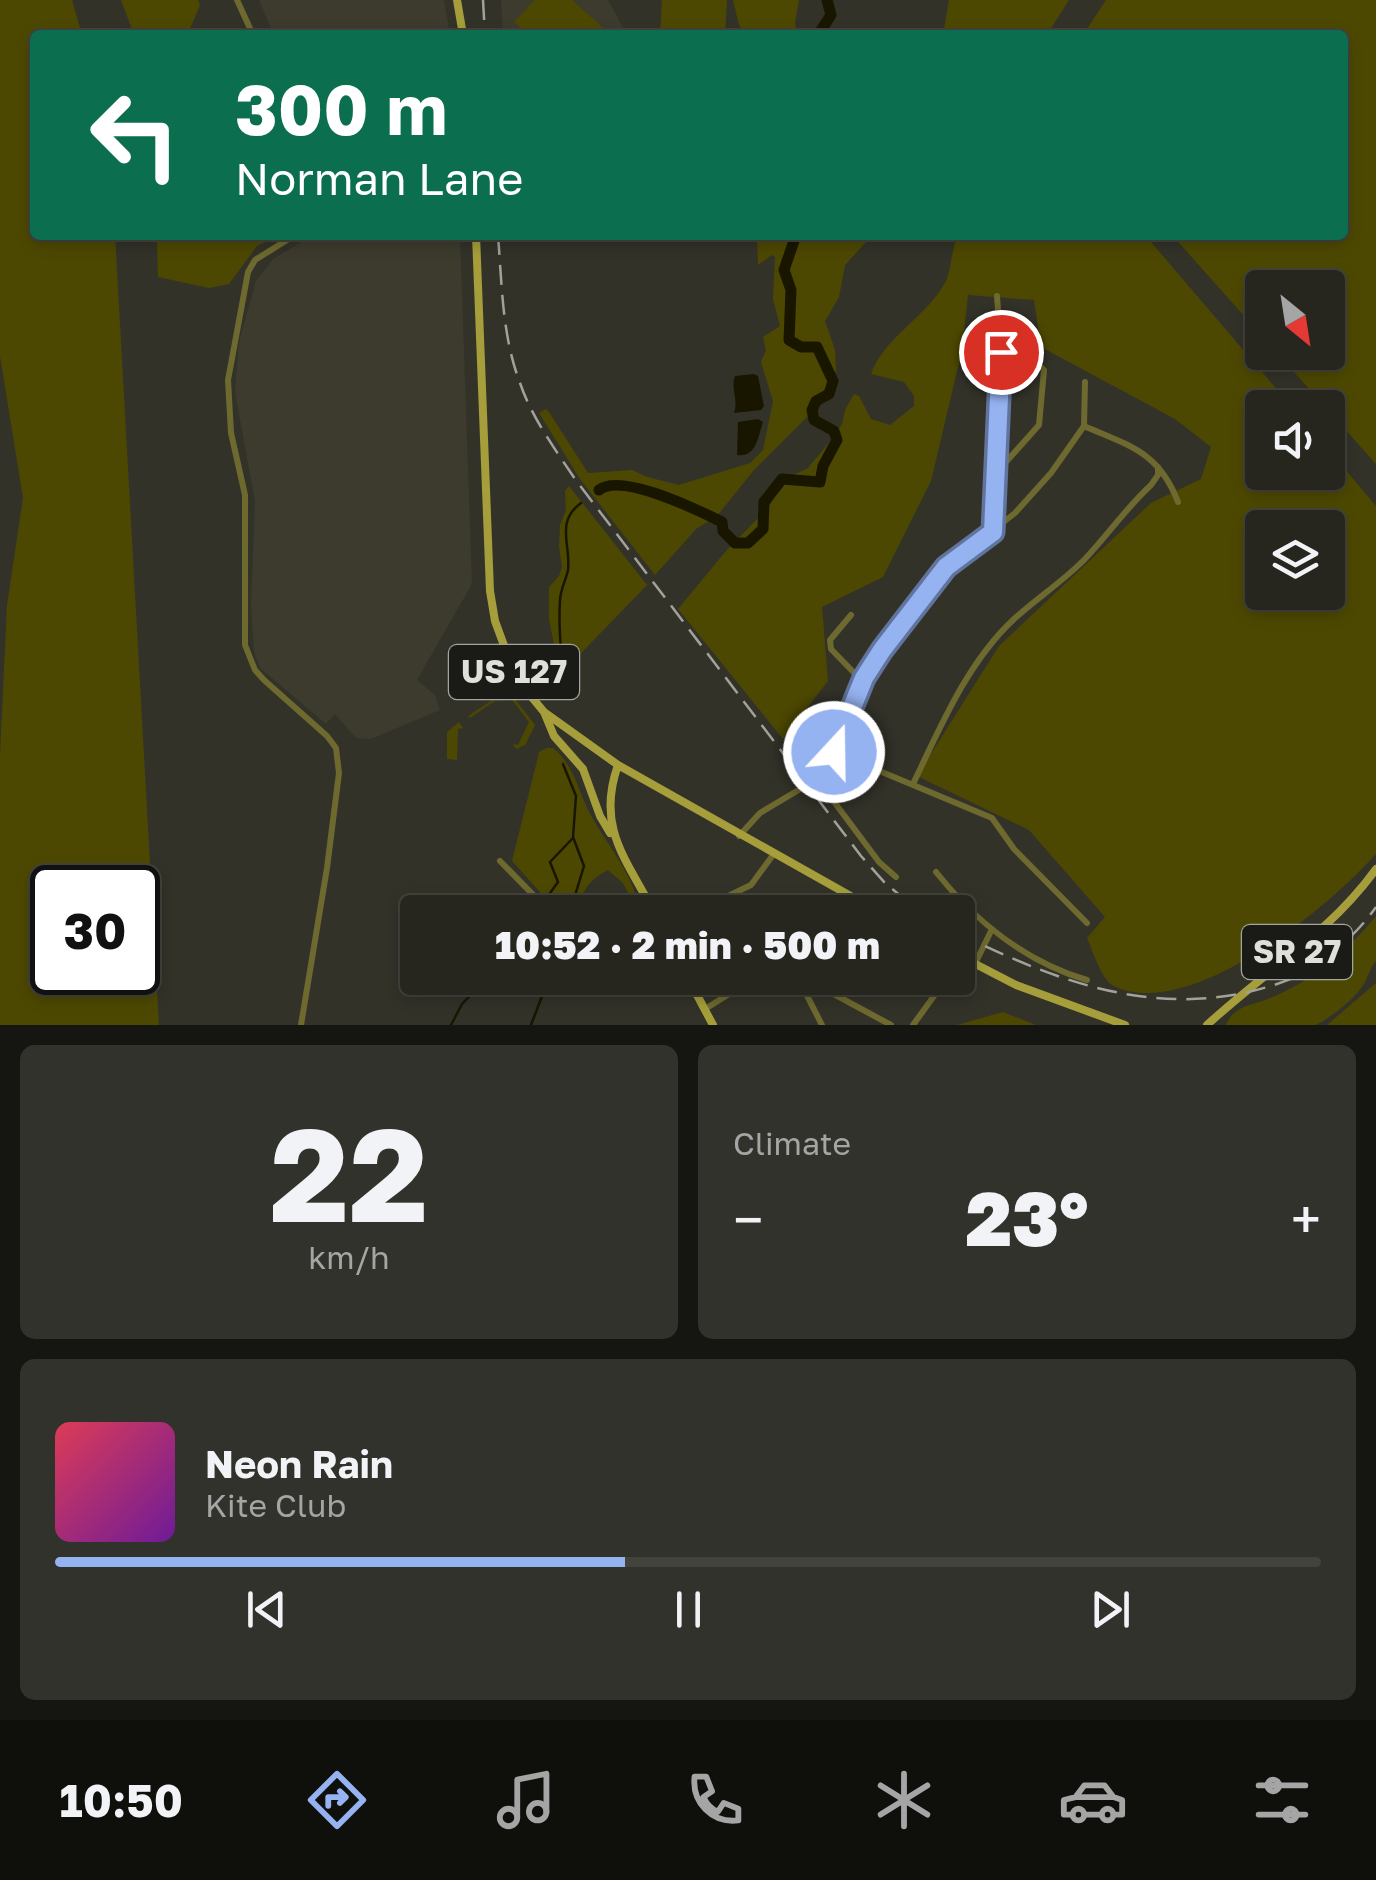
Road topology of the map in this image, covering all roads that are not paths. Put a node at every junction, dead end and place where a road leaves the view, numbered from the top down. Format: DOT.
graph roads {
  1 [pos="237,0"];
  2 [pos="457,0"];
  3 [pos="250,30"];
  4 [pos="461,30"];
  5 [pos="286,240"];
  6 [pos="476,240"];
  7 [pos="997,296"];
  8 [pos="1023,340"];
  9 [pos="1085,382"];
  10 [pos="1084,426"];
  11 [pos="1158,468"];
  12 [pos="994,474"];
  13 [pos="1178,502"];
  14 [pos="993,532"];
  15 [pos="851,614"];
  16 [pos="862,681"];
  17 [pos="544,712"];
  18 [pos="834,752"];
  19 [pos="618,765"];
  20 [pos="817,779"];
  21 [pos="913,784"];
  22 [pos="740,836"];
  23 [pos="618,845"];
  24 [pos="774,855"];
  25 [pos="500,861"];
  26 [pos="1376,869"];
  27 [pos="936,872"];
  28 [pos="896,877"];
  29 [pos="533,895"];
  30 [pos="645,895"];
  31 [pos="728,895"];
  32 [pos="848,895"];
  33 [pos="1087,922"];
  34 [pos="992,930"];
  35 [pos="975,964"];
  36 [pos="1086,980"];
  37 [pos="697,995"];
  38 [pos="728,995"];
  39 [pos="809,995"];
  40 [pos="834,995"];
  41 [pos="935,995"];
  42 [pos="705,1009"];
  43 [pos="301,1025"];
  44 [pos="713,1025"];
  45 [pos="822,1025"];
  46 [pos="892,1025"];
  47 [pos="913,1025"];
  48 [pos="1125,1025"];
  49 [pos="1208,1025"];
  1 -- 3 [label="street"];
  2 -- 4 [label="main road"];
  5 -- 43 [label="street"];
  6 -- 17 [label="main road, US 127"];
  7 -- 12 [label="street"];
  8 -- 12 [label="street"];
  9 -- 10 [label="street"];
  10 -- 11 [label="street"];
  10 -- 14 [label="street"];
  11 -- 13 [label="street"];
  11 -- 21 [label="street"];
  12 -- 14 [label="street"];
  14 -- 16 [label="street"];
  15 -- 16 [label="street"];
  16 -- 18 [label="street"];
  17 -- 19 [label="main road, US 127"];
  17 -- 23 [label="main road"];
  18 -- 20 [label="street"];
  18 -- 21 [label="street"];
  19 -- 22 [label="main road, US 127"];
  19 -- 23 [label="main road"];
  20 -- 22 [label="street"];
  20 -- 28 [label="street"];
  21 -- 33 [label="street"];
  22 -- 24 [label="main road, US 127"];
  23 -- 30 [label="main road"];
  24 -- 31 [label="street"];
  24 -- 32 [label="main road, US 127"];
  25 -- 29 [label="street"];
  26 -- 49 [label="main road, SR 27"];
  27 -- 34 [label="street"];
  34 -- 35 [label="street"];
  34 -- 36 [label="street"];
  35 -- 48 [label="main road"];
  37 -- 42 [label="main road"];
  38 -- 42 [label="street"];
  39 -- 45 [label="street"];
  40 -- 46 [label="street"];
  41 -- 47 [label="street"];
  42 -- 44 [label="main road"];
}
